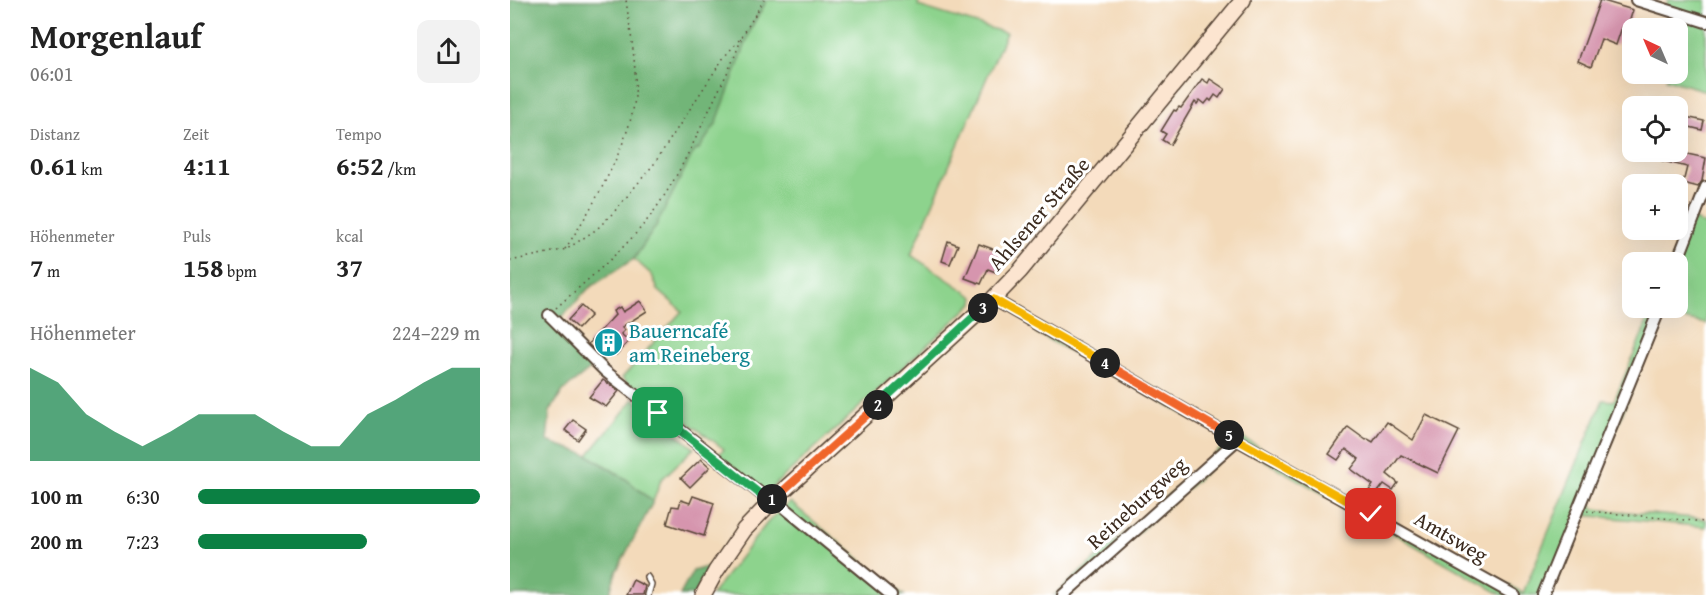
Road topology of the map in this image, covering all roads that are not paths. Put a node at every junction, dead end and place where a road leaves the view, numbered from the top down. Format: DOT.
graph roads {
  1 [pos="1243,0"];
  2 [pos="1636,0"];
  3 [pos="1706,22"];
  4 [pos="1706,187"];
  5 [pos="1681,252"];
  6 [pos="993,299"];
  7 [pos="549,315"];
  8 [pos="1656,318"];
  9 [pos="1237,440"];
  10 [pos="774,499"];
  11 [pos="647,577"];
  12 [pos="648,595"];
  13 [pos="703,595"];
  14 [pos="891,595"];
  15 [pos="1063,595"];
  16 [pos="1514,595"];
  17 [pos="1543,595"];
  1 -- 6 [label="main road, Ahlsener Straße"];
  2 -- 3 [label="street"];
  4 -- 5 [label="street"];
  6 -- 9 [label="street, Amtsweg"];
  6 -- 10 [label="main road, Ahlsener Straße"];
  7 -- 10 [label="street"];
  8 -- 17 [label="street"];
  9 -- 15 [label="street, Reineburgweg"];
  9 -- 16 [label="street, Amtsweg"];
  10 -- 13 [label="main road, Ahlsener Straße"];
  10 -- 14 [label="street"];
  11 -- 12 [label="lane"];
}
